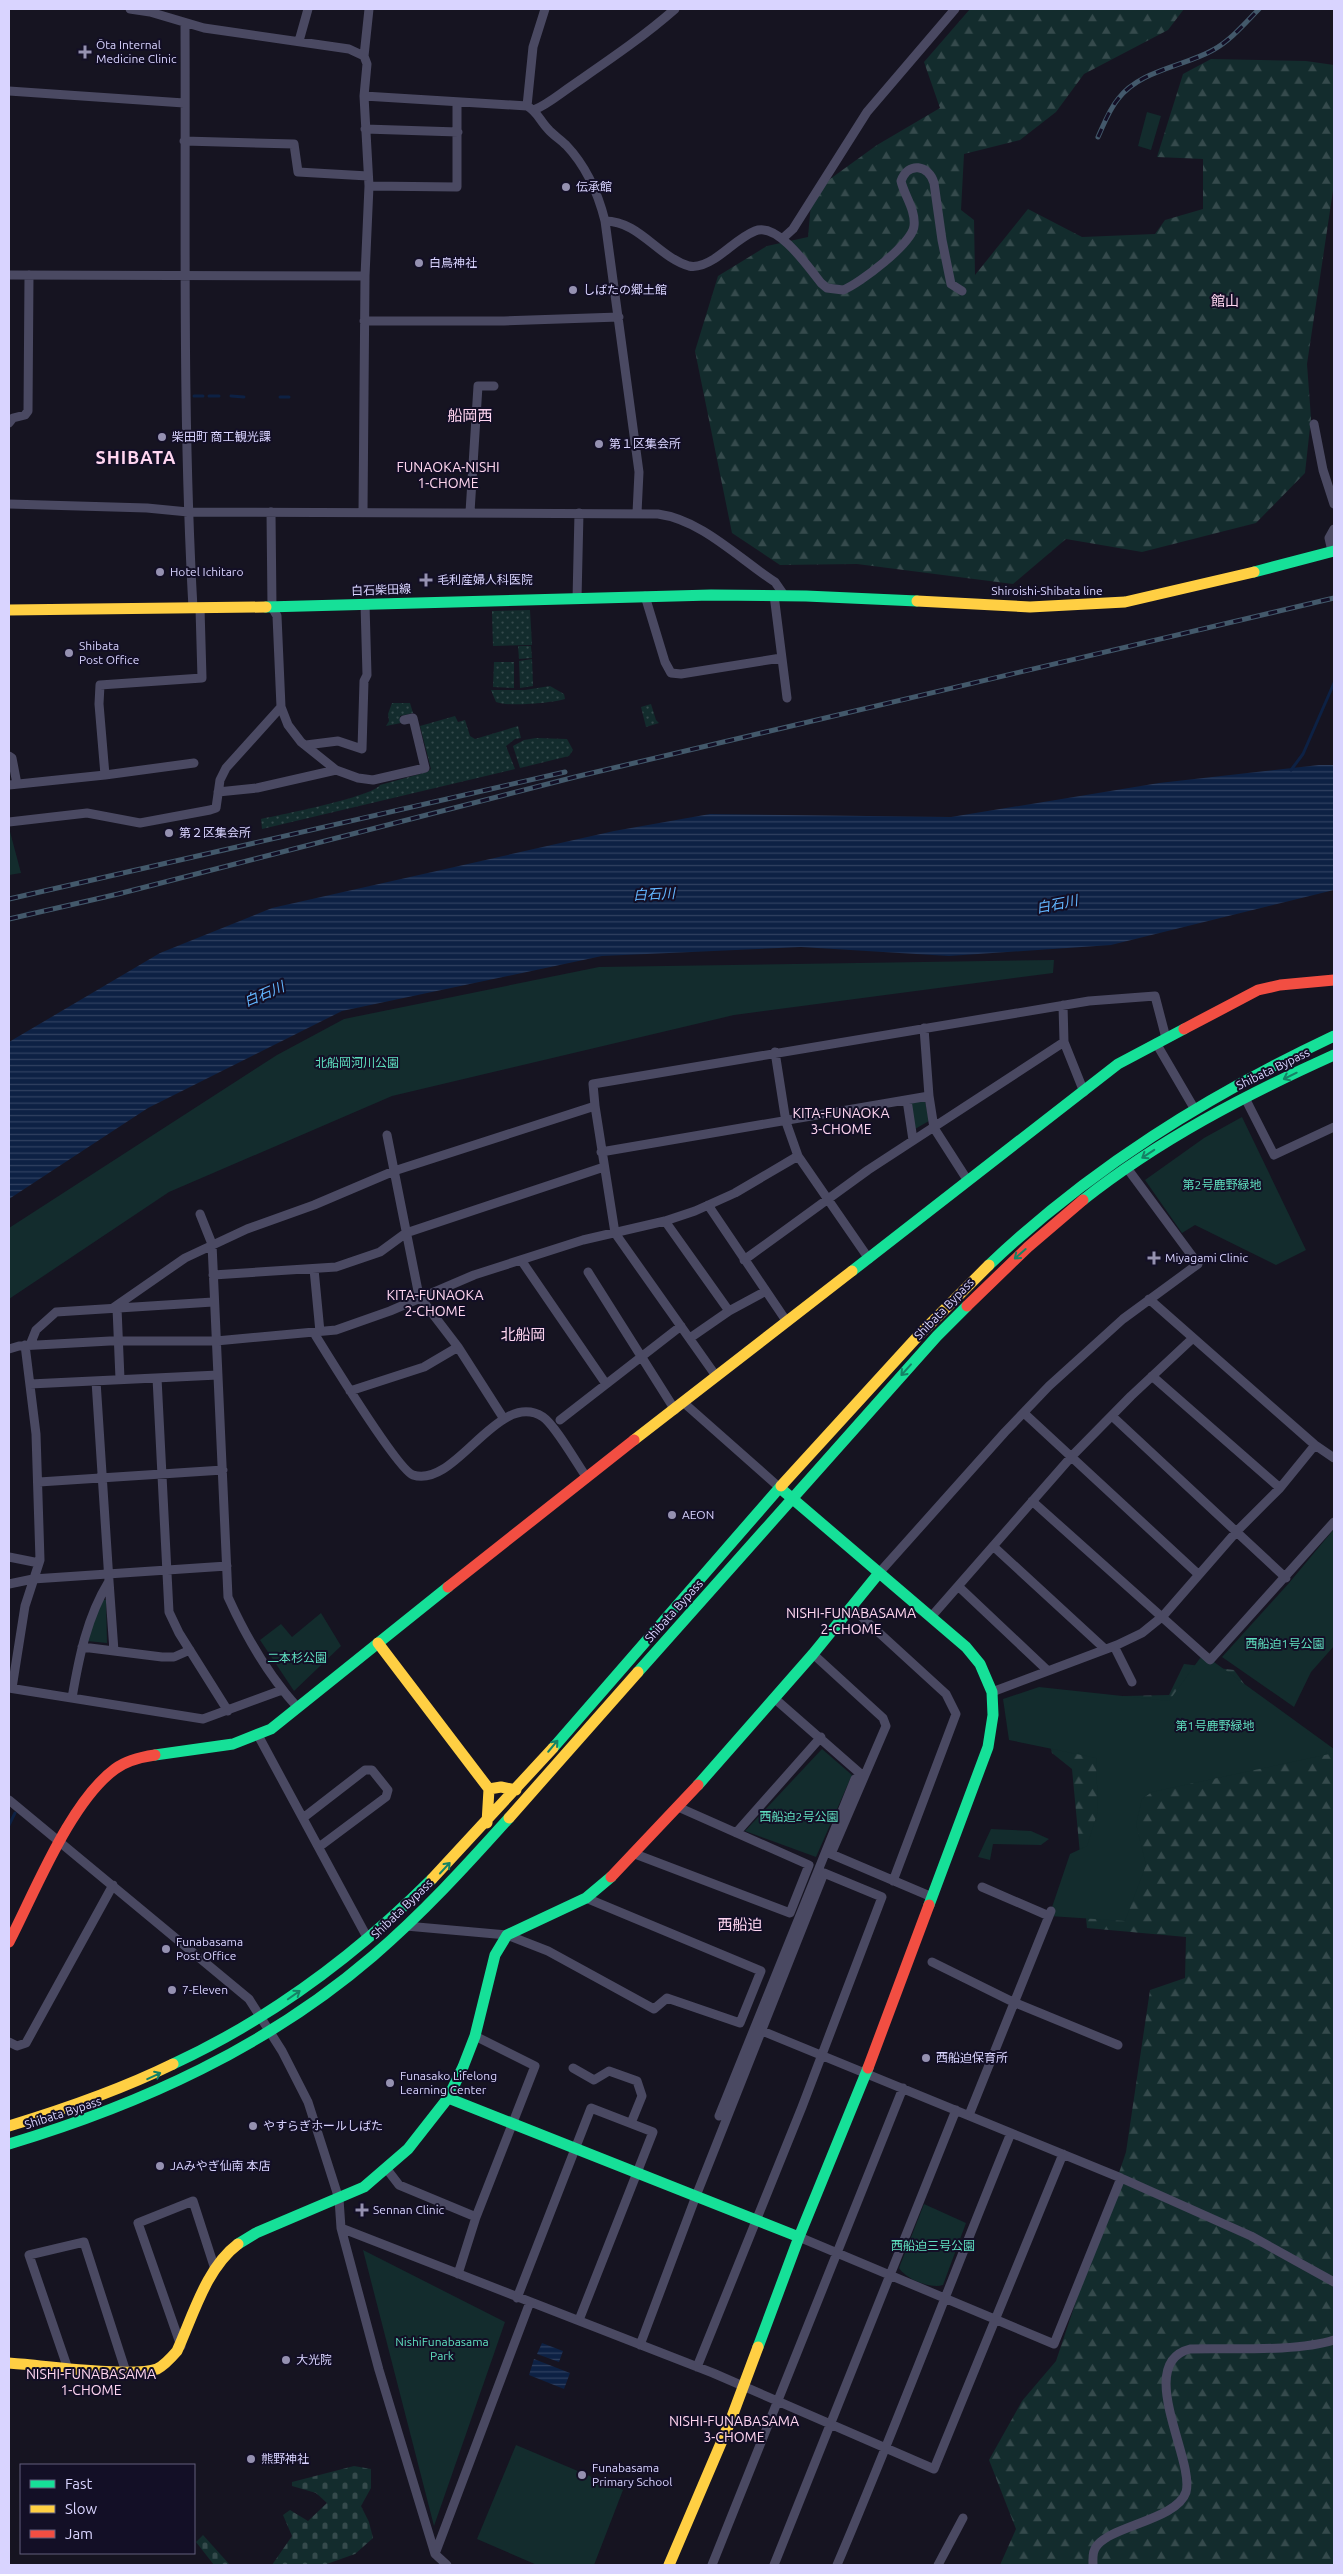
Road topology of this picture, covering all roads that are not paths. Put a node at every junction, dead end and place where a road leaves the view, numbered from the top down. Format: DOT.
graph roads {
  1 [pos="130,9"];
  2 [pos="308,9"];
  3 [pos="369,9"];
  4 [pos="545,9"];
  5 [pos="675,9"];
  6 [pos="955,9"];
  7 [pos="184,20"];
  8 [pos="299,41"];
  9 [pos="364,56"];
  10 [pos="9,91"];
  11 [pos="364,96"];
  12 [pos="457,102"];
  13 [pos="184,103"];
  14 [pos="530,108"];
  15 [pos="365,129"];
  16 [pos="458,132"];
  17 [pos="184,141"];
  18 [pos="368,181"];
  19 [pos="605,221"];
  20 [pos="782,239"];
  21 [pos="9,275"];
  22 [pos="29,275"];
  23 [pos="185,275"];
  24 [pos="365,276"];
  25 [pos="962,291"];
  26 [pos="619,317"];
  27 [pos="364,321"];
  28 [pos="494,386"];
  29 [pos="9,423"];
  30 [pos="1314,424"];
  31 [pos="9,504"];
  32 [pos="1334,504"];
  33 [pos="188,512"];
  34 [pos="271,512"];
  35 [pos="363,512"];
  36 [pos="470,512"];
  37 [pos="579,513"];
  38 [pos="637,513"];
  39 [pos="1334,529"];
  40 [pos="1333,551"];
  41 [pos="779,595"];
  42 [pos="645,596"];
  43 [pos="577,599"];
  44 [pos="365,604"];
  45 [pos="272,607"];
  46 [pos="197,608"];
  47 [pos="9,610"];
  48 [pos="780,658"];
  49 [pos="787,698"];
  50 [pos="281,707"];
  51 [pos="404,720"];
  52 [pos="306,745"];
  53 [pos="9,756"];
  54 [pos="194,763"];
  55 [pos="336,770"];
  56 [pos="105,776"];
  57 [pos="13,785"];
  58 [pos="218,792"];
  59 [pos="9,822"];
  60 [pos="1334,980"];
  61 [pos="1063,1006"];
  62 [pos="924,1028"];
  63 [pos="1334,1036"];
  64 [pos="1161,1040"];
  65 [pos="1064,1042"];
  66 [pos="775,1052"];
  67 [pos="1334,1055"];
  68 [pos="1084,1092"];
  69 [pos="929,1096"];
  70 [pos="1245,1098"];
  71 [pos="907,1100"];
  72 [pos="595,1106"];
  73 [pos="1194,1108"];
  74 [pos="786,1122"];
  75 [pos="1334,1127"];
  76 [pos="934,1128"];
  77 [pos="387,1135"];
  78 [pos="913,1140"];
  79 [pos="601,1152"];
  80 [pos="798,1156"];
  81 [pos="604,1167"];
  82 [pos="1127,1168"];
  83 [pos="394,1171"];
  84 [pos="968,1181"];
  85 [pos="830,1200"];
  86 [pos="708,1205"];
  87 [pos="200,1214"];
  88 [pos="665,1221"];
  89 [pos="406,1233"];
  90 [pos="615,1233"];
  91 [pos="212,1244"];
  92 [pos="869,1259"];
  93 [pos="520,1260"];
  94 [pos="744,1260"];
  95 [pos="314,1269"];
  96 [pos="588,1272"];
  97 [pos="213,1275"];
  98 [pos="766,1291"];
  99 [pos="419,1296"];
  100 [pos="1149,1299"];
  101 [pos="213,1302"];
  102 [pos="115,1308"];
  103 [pos="729,1311"];
  104 [pos="787,1322"];
  105 [pos="681,1326"];
  106 [pos="317,1333"];
  107 [pos="690,1338"];
  108 [pos="1193,1338"];
  109 [pos="216,1340"];
  110 [pos="118,1341"];
  111 [pos="28,1345"];
  112 [pos="458,1347"];
  113 [pos="9,1349"];
  114 [pos="640,1357"];
  115 [pos="218,1374"];
  116 [pos="716,1376"];
  117 [pos="1152,1376"];
  118 [pos="157,1378"];
  119 [pos="120,1380"];
  120 [pos="96,1381"];
  121 [pos="30,1384"];
  122 [pos="606,1384"];
  123 [pos="350,1391"];
  124 [pos="680,1407"];
  125 [pos="1025,1414"];
  126 [pos="1112,1416"];
  127 [pos="504,1419"];
  128 [pos="560,1420"];
  129 [pos="1314,1445"];
  130 [pos="1072,1456"];
  131 [pos="1334,1458"];
  132 [pos="223,1470"];
  133 [pos="163,1475"];
  134 [pos="102,1478"];
  135 [pos="586,1478"];
  136 [pos="39,1482"];
  137 [pos="780,1488"];
  138 [pos="1280,1488"];
  139 [pos="793,1498"];
  140 [pos="1032,1501"];
  141 [pos="1334,1522"];
  142 [pos="1237,1531"];
  143 [pos="993,1546"];
  144 [pos="9,1557"];
  145 [pos="39,1563"];
  146 [pos="227,1566"];
  147 [pos="167,1572"];
  148 [pos="879,1573"];
  149 [pos="1198,1574"];
  150 [pos="108,1578"];
  151 [pos="1286,1578"];
  152 [pos="33,1579"];
  153 [pos="9,1584"];
  154 [pos="958,1586"];
  155 [pos="852,1608"];
  156 [pos="1163,1616"];
  157 [pos="931,1617"];
  158 [pos="378,1643"];
  159 [pos="82,1647"];
  160 [pos="1109,1648"];
  161 [pos="190,1650"];
  162 [pos="114,1651"];
  163 [pos="13,1652"];
  164 [pos="812,1654"];
  165 [pos="1047,1670"];
  166 [pos="1132,1682"];
  167 [pos="10,1688"];
  168 [pos="282,1690"];
  169 [pos="992,1692"];
  170 [pos="72,1698"];
  171 [pos="774,1698"];
  172 [pos="298,1708"];
  173 [pos="228,1711"];
  174 [pos="259,1737"];
  175 [pos="821,1737"];
  176 [pos="859,1777"];
  177 [pos="488,1789"];
  178 [pos="516,1790"];
  179 [pos="9,1800"];
  180 [pos="678,1807"];
  181 [pos="303,1818"];
  182 [pos="487,1823"];
  183 [pos="736,1833"];
  184 [pos="62,1842"];
  185 [pos="319,1847"];
  186 [pos="635,1854"];
  187 [pos="893,1881"];
  188 [pos="113,1886"];
  189 [pos="982,1887"];
  190 [pos="932,1897"];
  191 [pos="586,1898"];
  192 [pos="406,1926"];
  193 [pos="507,1936"];
  194 [pos="368,1939"];
  195 [pos="9,1942"];
  196 [pos="932,1962"];
  197 [pos="1013,2002"];
  198 [pos="262,2016"];
  199 [pos="762,2031"];
  200 [pos="270,2032"];
  201 [pos="475,2036"];
  202 [pos="9,2042"];
  203 [pos="1118,2045"];
  204 [pos="822,2056"];
  205 [pos="573,2068"];
  206 [pos="866,2073"];
  207 [pos="903,2088"];
  208 [pos="448,2098"];
  209 [pos="956,2110"];
  210 [pos="969,2115"];
  211 [pos="719,2116"];
  212 [pos="512,2122"];
  213 [pos="631,2124"];
  214 [pos="9,2126"];
  215 [pos="1011,2133"];
  216 [pos="9,2144"];
  217 [pos="575,2148"];
  218 [pos="1063,2154"];
  219 [pos="386,2168"];
  220 [pos="637,2173"];
  221 [pos="1121,2178"];
  222 [pos="696,2196"];
  223 [pos="339,2199"];
  224 [pos="476,2217"];
  225 [pos="756,2220"];
  226 [pos="341,2228"];
  227 [pos="799,2237"];
  228 [pos="838,2252"];
  229 [pos="215,2269"];
  230 [pos="458,2274"];
  231 [pos="890,2274"];
  232 [pos="1334,2282"];
  233 [pos="944,2296"];
  234 [pos="517,2298"];
  235 [pos="530,2302"];
  236 [pos="997,2318"];
  237 [pos="579,2320"];
  238 [pos="1334,2340"];
  239 [pos="640,2345"];
  240 [pos="181,2346"];
  241 [pos="9,2363"];
  242 [pos="697,2367"];
  243 [pos="68,2369"];
  244 [pos="126,2372"];
  245 [pos="744,2386"];
  246 [pos="779,2402"];
  247 [pos="831,2424"];
  248 [pos="886,2449"];
  249 [pos="963,2518"];
  250 [pos="435,2554"];
  251 [pos="447,2565"];
  252 [pos="669,2565"];
  253 [pos="712,2565"];
  254 [pos="774,2565"];
  255 [pos="837,2565"];
  256 [pos="938,2565"];
  257 [pos="1093,2565"];
  1 -- 7 [label="street"];
  2 -- 8 [label="street"];
  3 -- 9 [label="street"];
  4 -- 14 [label="street"];
  5 -- 14 [label="street"];
  6 -- 20 [label="street"];
  7 -- 8 [label="street"];
  7 -- 13 [label="street"];
  8 -- 9 [label="street"];
  9 -- 11 [label="street"];
  10 -- 13 [label="street"];
  11 -- 12 [label="street"];
  11 -- 15 [label="street"];
  12 -- 14 [label="street"];
  12 -- 16 [label="street"];
  13 -- 17 [label="street"];
  14 -- 19 [label="street"];
  15 -- 16 [label="street"];
  15 -- 18 [label="street"];
  16 -- 18 [label="street"];
  17 -- 18 [label="street"];
  17 -- 23 [label="street"];
  18 -- 24 [label="street"];
  19 -- 20 [label="street"];
  19 -- 26 [label="street"];
  20 -- 25 [label="street"];
  21 -- 22 [label="street"];
  22 -- 23 [label="street"];
  22 -- 29 [label="street"];
  23 -- 24 [label="street"];
  23 -- 33 [label="street"];
  24 -- 27 [label="street"];
  26 -- 27 [label="street"];
  26 -- 38 [label="street"];
  27 -- 35 [label="street"];
  28 -- 36 [label="street"];
  30 -- 32 [label="street"];
  31 -- 33 [label="street"];
  33 -- 34 [label="street"];
  33 -- 46 [label="street"];
  34 -- 35 [label="street"];
  34 -- 45 [label="street"];
  35 -- 36 [label="street"];
  36 -- 37 [label="street"];
  37 -- 38 [label="street"];
  37 -- 43 [label="street"];
  38 -- 41 [label="street"];
  39 -- 40 [label="street"];
  40 -- 41 [label="main road, Shiroishi-Shibata line"];
  41 -- 42 [label="main road, 白石柴田線"];
  41 -- 48 [label="street"];
  42 -- 43 [label="main road, 白石柴田線"];
  42 -- 48 [label="street"];
  43 -- 44 [label="main road, 白石柴田線"];
  44 -- 45 [label="main road, 白石柴田線"];
  44 -- 52 [label="street"];
  45 -- 46 [label="main road, 白石柴田線"];
  45 -- 50 [label="street"];
  46 -- 47 [label="main road, 白石柴田線"];
  46 -- 56 [label="street"];
  48 -- 49 [label="street"];
  50 -- 52 [label="street"];
  50 -- 58 [label="street"];
  51 -- 55 [label="street"];
  52 -- 55 [label="street"];
  53 -- 57 [label="street"];
  54 -- 56 [label="street"];
  55 -- 58 [label="street"];
  56 -- 57 [label="street"];
  58 -- 59 [label="street"];
  60 -- 64 [label="main road"];
  61 -- 62 [label="street"];
  61 -- 64 [label="street"];
  61 -- 65 [label="street"];
  62 -- 66 [label="street"];
  62 -- 69 [label="street"];
  63 -- 73 [label="main road, Shibata Bypass"];
  64 -- 68 [label="main road"];
  64 -- 73 [label="street"];
  65 -- 68 [label="street"];
  65 -- 76 [label="street"];
  66 -- 72 [label="street"];
  66 -- 74 [label="street"];
  67 -- 70 [label="main road, Shibata Bypass, one-way"];
  68 -- 84 [label="main road"];
  69 -- 71 [label="street"];
  69 -- 76 [label="street"];
  70 -- 75 [label="street"];
  70 -- 82 [label="main road, Shibata Bypass, one-way"];
  71 -- 74 [label="street"];
  71 -- 78 [label="street"];
  72 -- 79 [label="street"];
  72 -- 83 [label="street"];
  73 -- 137 [label="main road, Shibata Bypass"];
  74 -- 79 [label="street"];
  74 -- 80 [label="street"];
  76 -- 78 [label="street"];
  76 -- 84 [label="street"];
  77 -- 83 [label="street"];
  78 -- 85 [label="street"];
  79 -- 81 [label="street"];
  80 -- 85 [label="street"];
  80 -- 86 [label="street"];
  81 -- 89 [label="street"];
  81 -- 90 [label="street"];
  82 -- 100 [label="street"];
  82 -- 139 [label="main road, Shibata Bypass, one-way"];
  83 -- 89 [label="street"];
  83 -- 91 [label="street"];
  84 -- 92 [label="main road"];
  85 -- 92 [label="street"];
  85 -- 94 [label="street"];
  86 -- 88 [label="street"];
  86 -- 94 [label="street"];
  87 -- 91 [label="street"];
  88 -- 90 [label="street"];
  88 -- 103 [label="street"];
  89 -- 95 [label="street"];
  89 -- 99 [label="street"];
  90 -- 93 [label="street"];
  90 -- 105 [label="street"];
  91 -- 97 [label="street"];
  91 -- 102 [label="street"];
  92 -- 104 [label="main road"];
  93 -- 99 [label="street"];
  93 -- 122 [label="street"];
  94 -- 98 [label="street"];
  95 -- 97 [label="street"];
  95 -- 106 [label="street"];
  96 -- 114 [label="street"];
  97 -- 101 [label="street"];
  98 -- 103 [label="street"];
  98 -- 104 [label="street"];
  99 -- 106 [label="street"];
  99 -- 112 [label="street"];
  100 -- 108 [label="street"];
  100 -- 125 [label="street"];
  101 -- 102 [label="street"];
  101 -- 109 [label="street"];
  102 -- 110 [label="street"];
  102 -- 111 [label="street"];
  103 -- 107 [label="street"];
  104 -- 116 [label="main road"];
  105 -- 107 [label="street"];
  105 -- 114 [label="street"];
  106 -- 109 [label="street"];
  106 -- 123 [label="street"];
  107 -- 116 [label="street"];
  108 -- 117 [label="street"];
  108 -- 129 [label="street"];
  109 -- 110 [label="street"];
  109 -- 115 [label="street"];
  110 -- 111 [label="street"];
  110 -- 119 [label="street"];
  111 -- 113 [label="street"];
  111 -- 121 [label="street"];
  112 -- 123 [label="street"];
  112 -- 127 [label="street"];
  114 -- 122 [label="street"];
  114 -- 124 [label="street"];
  115 -- 118 [label="street"];
  115 -- 132 [label="street"];
  116 -- 124 [label="main road"];
  117 -- 126 [label="street"];
  117 -- 138 [label="street"];
  118 -- 119 [label="street"];
  118 -- 133 [label="street"];
  119 -- 120 [label="street"];
  120 -- 121 [label="street"];
  120 -- 134 [label="street"];
  121 -- 136 [label="street"];
  122 -- 128 [label="street"];
  123 -- 127 [label="street"];
  124 -- 135 [label="main road"];
  124 -- 137 [label="street"];
  125 -- 130 [label="street"];
  125 -- 148 [label="street"];
  126 -- 130 [label="street"];
  126 -- 142 [label="street"];
  127 -- 135 [label="street"];
  129 -- 131 [label="street"];
  129 -- 138 [label="street"];
  130 -- 140 [label="street"];
  130 -- 149 [label="street"];
  132 -- 133 [label="street"];
  132 -- 146 [label="street"];
  133 -- 134 [label="street"];
  133 -- 147 [label="street"];
  134 -- 136 [label="street"];
  134 -- 150 [label="street"];
  135 -- 158 [label="main road"];
  136 -- 145 [label="street"];
  137 -- 139 [label="main road"];
  178 -- 137 [label="main road, Shibata Bypass, one-way"];
  138 -- 142 [label="street"];
  139 -- 148 [label="main road"];
  139 -- 192 [label="main road, Shibata Bypass"];
  140 -- 143 [label="street"];
  140 -- 156 [label="street"];
  141 -- 151 [label="street"];
  142 -- 149 [label="street"];
  142 -- 151 [label="street"];
  143 -- 154 [label="street"];
  143 -- 160 [label="street"];
  144 -- 145 [label="street"];
  145 -- 152 [label="street"];
  146 -- 147 [label="street"];
  146 -- 168 [label="street"];
  147 -- 150 [label="street"];
  147 -- 161 [label="street"];
  148 -- 155 [label="main road"];
  148 -- 157 [label="main road"];
  149 -- 156 [label="street"];
  150 -- 152 [label="street"];
  150 -- 159 [label="street"];
  150 -- 162 [label="street"];
  151 -- 156 [label="street"];
  152 -- 153 [label="street"];
  152 -- 163 [label="street"];
  154 -- 157 [label="street"];
  154 -- 165 [label="street"];
  155 -- 164 [label="main road"];
  155 -- 187 [label="street"];
  156 -- 160 [label="street"];
  157 -- 169 [label="main road"];
  158 -- 172 [label="main road"];
  158 -- 177 [label="main road"];
  159 -- 162 [label="street"];
  159 -- 170 [label="street"];
  160 -- 165 [label="street"];
  160 -- 166 [label="street"];
  161 -- 162 [label="street"];
  161 -- 173 [label="street"];
  163 -- 167 [label="street"];
  164 -- 171 [label="main road"];
  164 -- 176 [label="street"];
  165 -- 169 [label="street"];
  167 -- 170 [label="street"];
  168 -- 172 [label="street"];
  168 -- 173 [label="street"];
  169 -- 190 [label="main road"];
  170 -- 173 [label="street"];
  171 -- 175 [label="street"];
  171 -- 180 [label="main road"];
  172 -- 174 [label="main road"];
  174 -- 181 [label="street"];
  174 -- 184 [label="main road"];
  175 -- 176 [label="street"];
  175 -- 183 [label="street"];
  176 -- 187 [label="street"];
  176 -- 211 [label="street"];
  177 -- 178 [label="main road"];
  177 -- 182 [label="main road"];
  178 -- 182 [label="main road, Shibata Bypass"];
  179 -- 184 [label="street"];
  180 -- 183 [label="street"];
  180 -- 186 [label="main road"];
  181 -- 185 [label="street"];
  181 -- 185 [label="street"];
  194 -- 182 [label="main road, Shibata Bypass, one-way"];
  183 -- 186 [label="street"];
  184 -- 188 [label="street"];
  184 -- 195 [label="main road"];
  185 -- 194 [label="street"];
  186 -- 191 [label="main road"];
  187 -- 190 [label="street"];
  188 -- 198 [label="street"];
  188 -- 202 [label="street"];
  189 -- 197 [label="street"];
  190 -- 206 [label="main road"];
  191 -- 193 [label="main road"];
  191 -- 193 [label="street"];
  192 -- 193 [label="street"];
  192 -- 200 [label="main road, Shibata Bypass"];
  193 -- 201 [label="main road"];
  198 -- 194 [label="main road, Shibata Bypass, one-way"];
  196 -- 197 [label="street"];
  197 -- 203 [label="street"];
  197 -- 210 [label="street"];
  198 -- 200 [label="street"];
  214 -- 198 [label="main road, Shibata Bypass, one-way"];
  199 -- 204 [label="street"];
  199 -- 204 [label="street"];
  199 -- 222 [label="street"];
  200 -- 216 [label="main road, Shibata Bypass"];
  200 -- 223 [label="street"];
  201 -- 208 [label="main road"];
  201 -- 212 [label="street"];
  204 -- 206 [label="street"];
  204 -- 225 [label="street"];
  205 -- 213 [label="street"];
  206 -- 207 [label="street"];
  206 -- 227 [label="main road"];
  207 -- 209 [label="street"];
  207 -- 228 [label="street"];
  208 -- 212 [label="main road"];
  208 -- 219 [label="main road"];
  209 -- 210 [label="street"];
  209 -- 231 [label="street"];
  210 -- 215 [label="street"];
  212 -- 217 [label="main road"];
  212 -- 224 [label="street"];
  213 -- 217 [label="street"];
  213 -- 220 [label="street"];
  215 -- 218 [label="street"];
  215 -- 233 [label="street"];
  217 -- 220 [label="main road"];
  217 -- 234 [label="street"];
  218 -- 221 [label="street"];
  218 -- 236 [label="street"];
  219 -- 223 [label="main road"];
  219 -- 224 [label="street"];
  220 -- 222 [label="main road"];
  220 -- 237 [label="street"];
  221 -- 232 [label="street"];
  221 -- 236 [label="street"];
  222 -- 225 [label="main road"];
  222 -- 239 [label="street"];
  223 -- 226 [label="street"];
  223 -- 229 [label="main road"];
  224 -- 230 [label="street"];
  225 -- 227 [label="main road"];
  225 -- 242 [label="street"];
  226 -- 230 [label="street"];
  226 -- 250 [label="street"];
  227 -- 228 [label="street"];
  227 -- 245 [label="main road"];
  228 -- 231 [label="street"];
  228 -- 246 [label="street"];
  229 -- 240 [label="main road"];
  229 -- 240 [label="street"];
  230 -- 234 [label="street"];
  231 -- 233 [label="street"];
  231 -- 247 [label="street"];
  233 -- 236 [label="street"];
  233 -- 248 [label="street"];
  234 -- 235 [label="street"];
  235 -- 237 [label="street"];
  235 -- 250 [label="street"];
  236 -- 248 [label="street"];
  237 -- 239 [label="street"];
  238 -- 257 [label="street"];
  239 -- 242 [label="street"];
  240 -- 244 [label="main road"];
  241 -- 243 [label="main road"];
  242 -- 245 [label="street"];
  243 -- 244 [label="main road"];
  243 -- 244 [label="street"];
  245 -- 246 [label="street"];
  245 -- 252 [label="main road"];
  246 -- 247 [label="street"];
  246 -- 253 [label="street"];
  247 -- 248 [label="street"];
  247 -- 254 [label="street"];
  248 -- 255 [label="street"];
  249 -- 256 [label="street"];
  250 -- 251 [label="street"];
}
